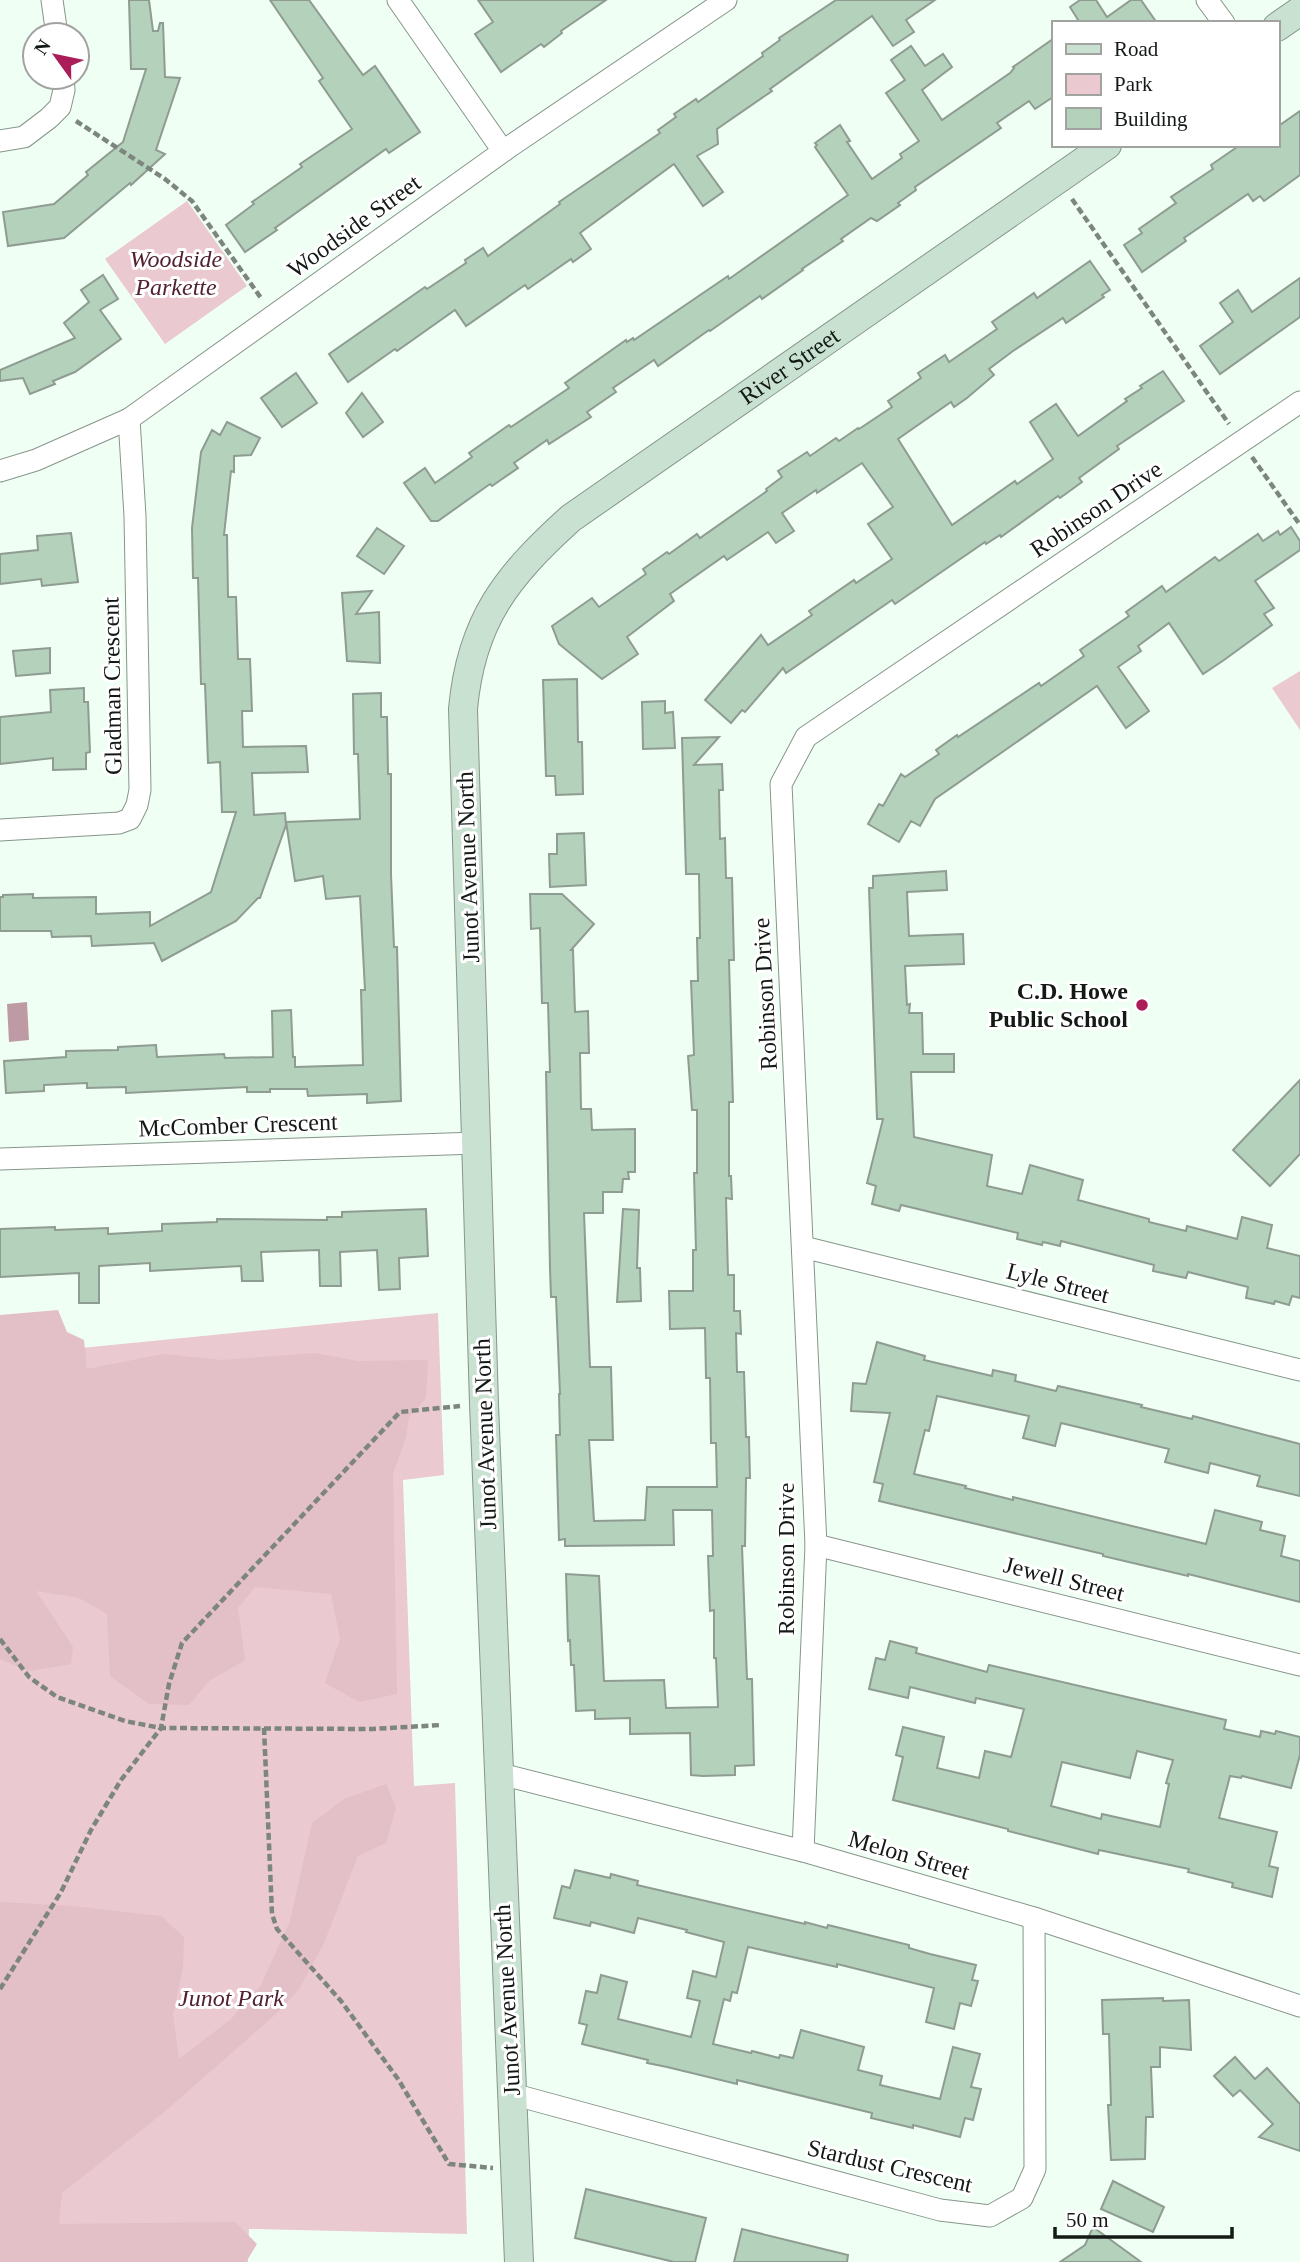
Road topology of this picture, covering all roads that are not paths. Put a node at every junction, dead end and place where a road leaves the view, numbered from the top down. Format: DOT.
graph roads {
  1 [pos="52,0"];
  2 [pos="398,0"];
  3 [pos="726,0"];
  4 [pos="1207,0"];
  5 [pos="1300,11"];
  6 [pos="55,21"];
  7 [pos="1223,21"];
  8 [pos="1279,26"];
  9 [pos="65,91"];
  10 [pos="0,141"];
  11 [pos="1104,147"];
  12 [pos="503,151"];
  13 [pos="1300,402"];
  14 [pos="129,419"];
  15 [pos="0,471"];
  16 [pos="492,610"];
  17 [pos="0,830"];
  18 [pos="477,1143"];
  19 [pos="0,1159"];
  20 [pos="803,1247"];
  21 [pos="1300,1370"];
  22 [pos="816,1545"];
  23 [pos="1300,1664"];
  24 [pos="497,1773"];
  25 [pos="803,1851"];
  26 [pos="1034,1918"];
  27 [pos="1300,2006"];
  28 [pos="512,2094"];
  29 [pos="519,2262"];
  1 -- 6 [label="street"];
  2 -- 12 [label="street"];
  3 -- 12 [label="street, Woodside Street"];
  4 -- 7 [label="street"];
  5 -- 8 [label="main road"];
  9 -- 10 [label="street"];
  11 -- 16 [label="main road, River Street"];
  12 -- 14 [label="street, Woodside Street"];
  13 -- 20 [label="street, Robinson Drive"];
  14 -- 15 [label="street, Woodside Street"];
  14 -- 17 [label="street, Gladman Crescent"];
  16 -- 18 [label="main road, Junot Avenue North"];
  18 -- 19 [label="street, McComber Crescent"];
  18 -- 24 [label="main road, Junot Avenue North"];
  20 -- 21 [label="street, Lyle Street"];
  20 -- 22 [label="street, Robinson Drive"];
  22 -- 23 [label="street, Jewell Street"];
  22 -- 25 [label="street, Robinson Drive"];
  24 -- 25 [label="street, Melon Street"];
  24 -- 28 [label="main road, Junot Avenue North"];
  25 -- 26 [label="street, Melon Street"];
  26 -- 27 [label="street, Melon Street"];
  26 -- 28 [label="street, Stardust Crescent"];
  28 -- 29 [label="main road, Junot Avenue North"];
}
